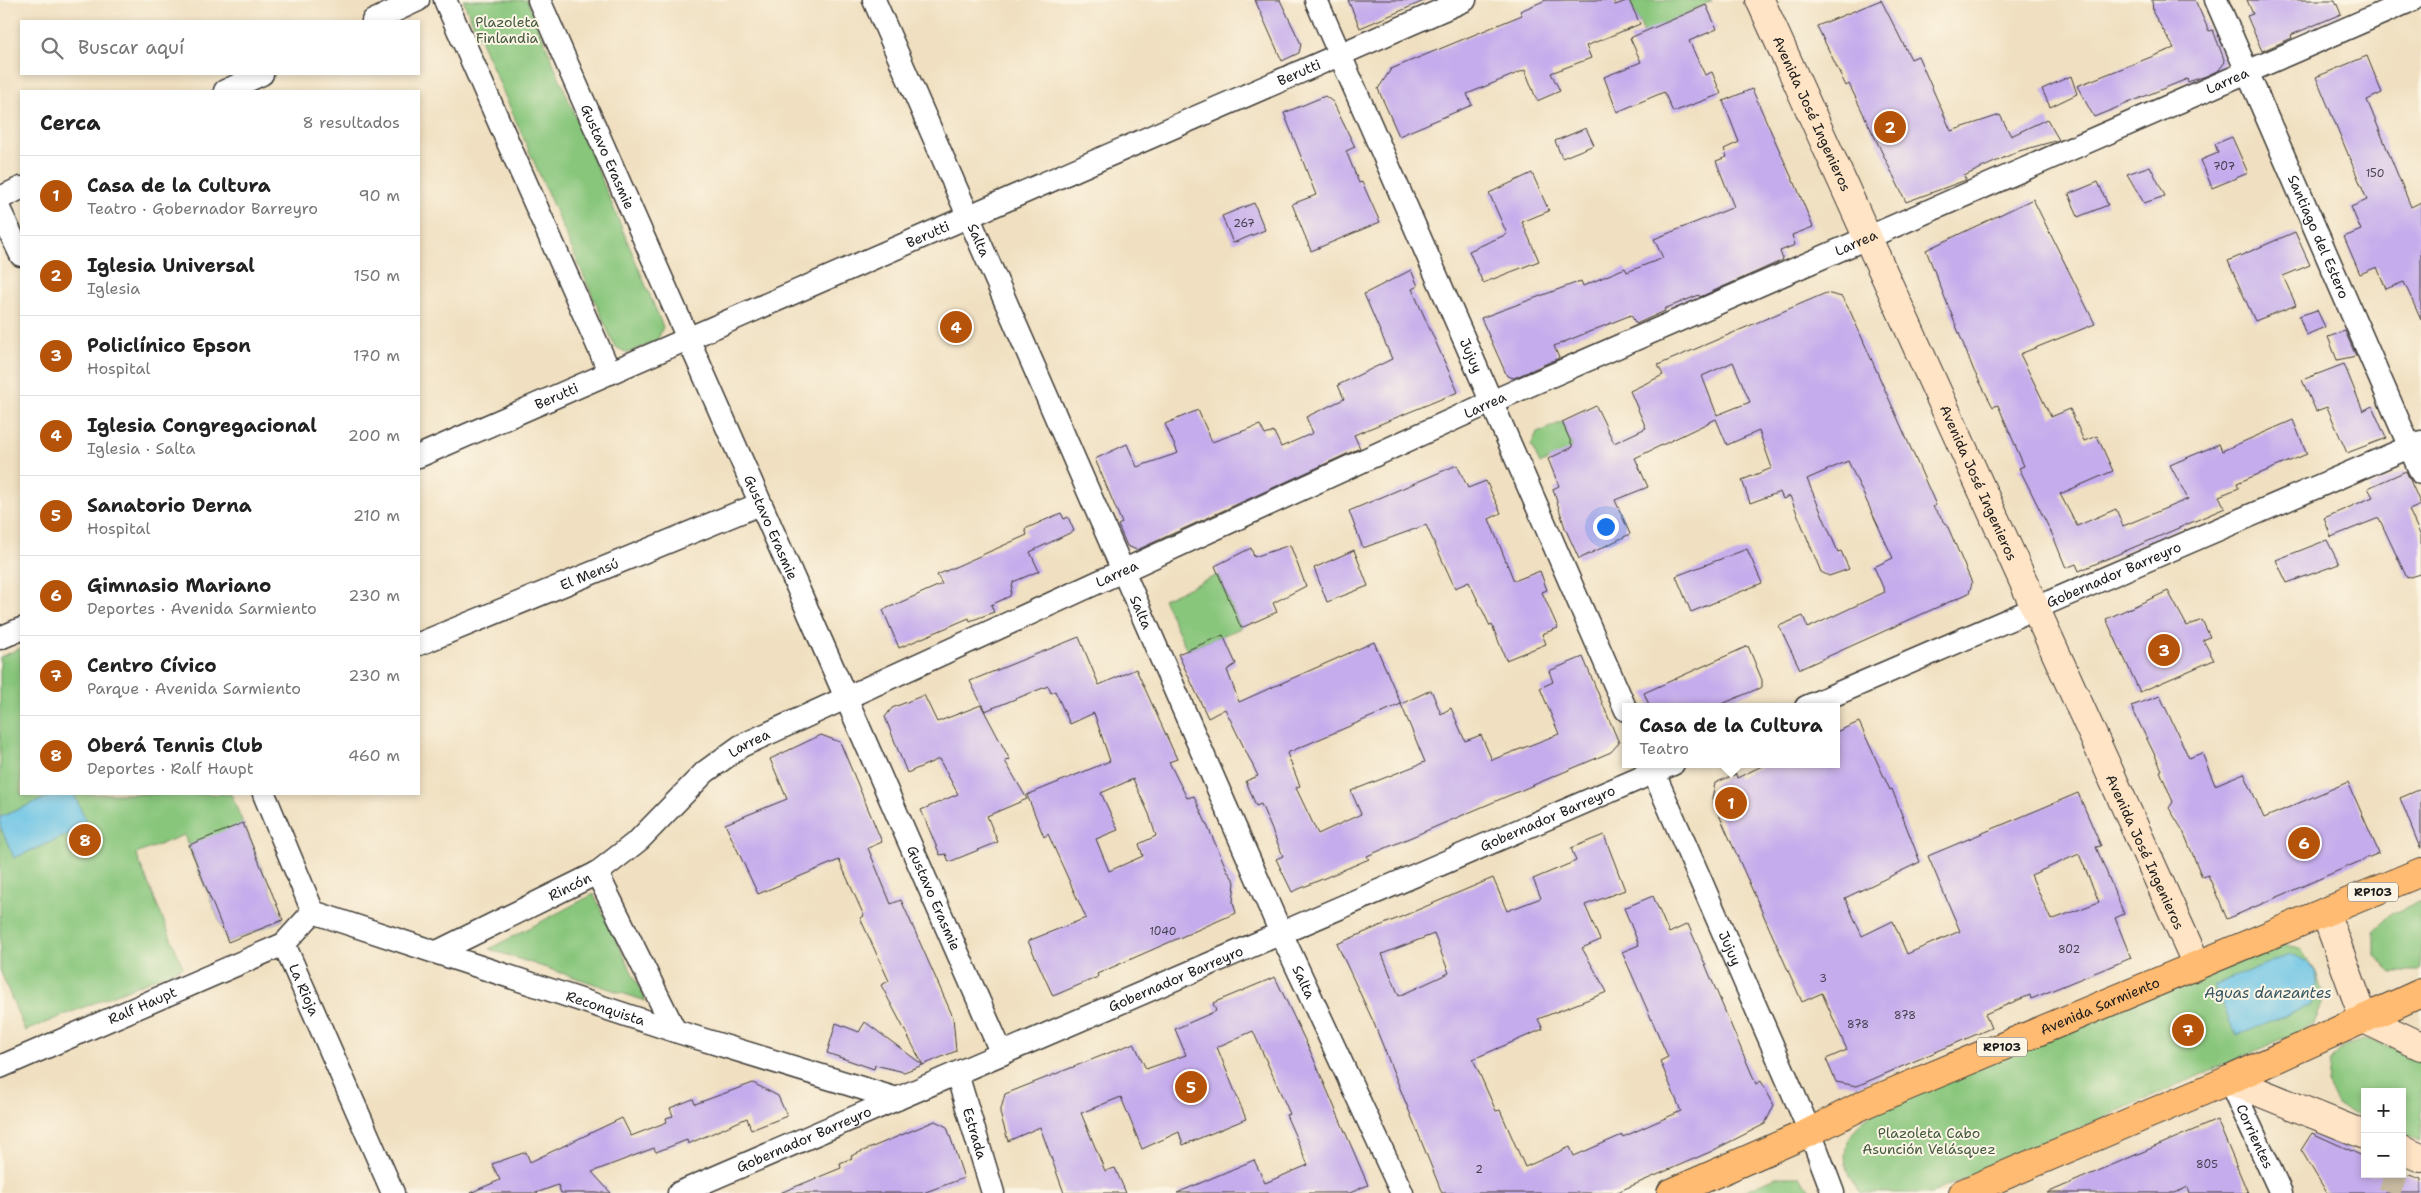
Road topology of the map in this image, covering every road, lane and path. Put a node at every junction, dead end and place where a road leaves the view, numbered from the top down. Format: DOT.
graph roads {
  1 [pos="418,0"];
  2 [pos="445,0"];
  3 [pos="539,0"];
  4 [pos="874,0"];
  5 [pos="1316,0"];
  6 [pos="1465,0"];
  7 [pos="1760,0"];
  8 [pos="2216,0"];
  9 [pos="2412,0"];
  10 [pos="375,20"];
  11 [pos="1340,54"];
  12 [pos="2248,71"];
  13 [pos="260,75"];
  14 [pos="227,90"];
  15 [pos="20,188"];
  16 [pos="0,198"];
  17 [pos="0,211"];
  18 [pos="969,216"];
  19 [pos="1870,238"];
  20 [pos="20,253"];
  21 [pos="687,339"];
  22 [pos="610,373"];
  23 [pos="1491,402"];
  24 [pos="2415,444"];
  25 [pos="420,456"];
  26 [pos="2421,473"];
  27 [pos="760,504"];
  28 [pos="1124,571"];
  29 [pos="2034,609"];
  30 [pos="20,629"];
  31 [pos="0,638"];
  32 [pos="420,644"];
  33 [pos="848,698"];
  34 [pos="1623,703"];
  35 [pos="1815,703"];
  36 [pos="1657,768"];
  37 [pos="1659,768"];
  38 [pos="264,795"];
  39 [pos="2421,872"];
  40 [pos="597,873"];
  41 [pos="314,912"];
  42 [pos="2325,912"];
  43 [pos="1281,933"];
  44 [pos="284,944"];
  45 [pos="436,952"];
  46 [pos="2197,965"];
  47 [pos="2421,993"];
  48 [pos="2364,1019"];
  49 [pos="676,1031"];
  50 [pos="2421,1046"];
  51 [pos="1002,1054"];
  52 [pos="0,1067"];
  53 [pos="957,1074"];
  54 [pos="2229,1080"];
  55 [pos="897,1099"];
  56 [pos="1810,1132"];
  57 [pos="2361,1133"];
  58 [pos="393,1193"];
  59 [pos="679,1193"];
  60 [pos="993,1193"];
  61 [pos="1402,1193"];
  62 [pos="1671,1193"];
  63 [pos="1833,1193"];
  64 [pos="1963,1193"];
  65 [pos="2281,1193"];
  1 -- 10 [label="street"];
  2 -- 22 [label="street"];
  3 -- 21 [label="street, Gustavo Erasmie"];
  4 -- 18 [label="street, Salta"];
  5 -- 11 [label="street, Jujuy"];
  6 -- 11 [label="street, Berutti"];
  7 -- 19 [label="main road, Avenida José Ingenieros"];
  8 -- 12 [label="street, Santiago del Estero"];
  9 -- 12 [label="street, Larrea"];
  11 -- 18 [label="street, Berutti"];
  11 -- 23 [label="street, Jujuy"];
  12 -- 19 [label="street, Larrea"];
  12 -- 24 [label="street, Santiago del Estero"];
  13 -- 14 [label="street"];
  15 -- 16 [label="street"];
  17 -- 20 [label="street"];
  18 -- 21 [label="street, Berutti"];
  18 -- 28 [label="street, Salta"];
  19 -- 23 [label="street, Larrea"];
  19 -- 29 [label="main road, Avenida José Ingenieros"];
  21 -- 22 [label="street, Berutti"];
  21 -- 27 [label="street, Gustavo Erasmie"];
  22 -- 25 [label="street, Berutti"];
  23 -- 28 [label="street, Larrea"];
  23 -- 34 [label="street, Jujuy"];
  24 -- 26 [label="street, Santiago del Estero"];
  24 -- 29 [label="street, Gobernador Barreyro"];
  27 -- 32 [label="street, El Mensú"];
  27 -- 33 [label="street, Gustavo Erasmie"];
  28 -- 33 [label="street, Larrea"];
  28 -- 43 [label="street, Salta"];
  29 -- 35 [label="street, Gobernador Barreyro"];
  29 -- 46 [label="main road, Avenida José Ingenieros"];
  30 -- 31 [label="street"];
  33 -- 40 [label="street, Larrea"];
  33 -- 51 [label="street, Gustavo Erasmie"];
  36 -- 43 [label="street, Gobernador Barreyro"];
  37 -- 56 [label="street, Jujuy"];
  38 -- 41 [label="street"];
  39 -- 42 [label="main road, Avenida Sarmiento / RP103"];
  40 -- 45 [label="street, Rincón"];
  40 -- 49 [label="street, Rincón"];
  41 -- 44 [label="street"];
  41 -- 45 [label="street, Reconquista"];
  42 -- 46 [label="main road, Avenida Sarmiento / RP103"];
  42 -- 48 [label="main road"];
  43 -- 51 [label="street, Gobernador Barreyro"];
  43 -- 61 [label="street, Salta"];
  44 -- 52 [label="street, Ralf Haupt"];
  44 -- 58 [label="street, La Rioja"];
  45 -- 49 [label="street, Reconquista"];
  46 -- 56 [label="main road, Avenida Sarmiento / RP103"];
  47 -- 48 [label="main road"];
  48 -- 50 [label="main road"];
  48 -- 54 [label="main road"];
  49 -- 55 [label="street, Reconquista"];
  51 -- 53 [label="street, Gobernador Barreyro"];
  53 -- 55 [label="street, Gobernador Barreyro"];
  53 -- 60 [label="street, Estrada"];
  54 -- 57 [label="main road"];
  54 -- 64 [label="main road"];
  54 -- 65 [label="street, Corrientes"];
  55 -- 59 [label="street, Gobernador Barreyro"];
  56 -- 62 [label="main road, Avenida Sarmiento / RP103"];
  56 -- 63 [label="street, Jujuy"];
}
